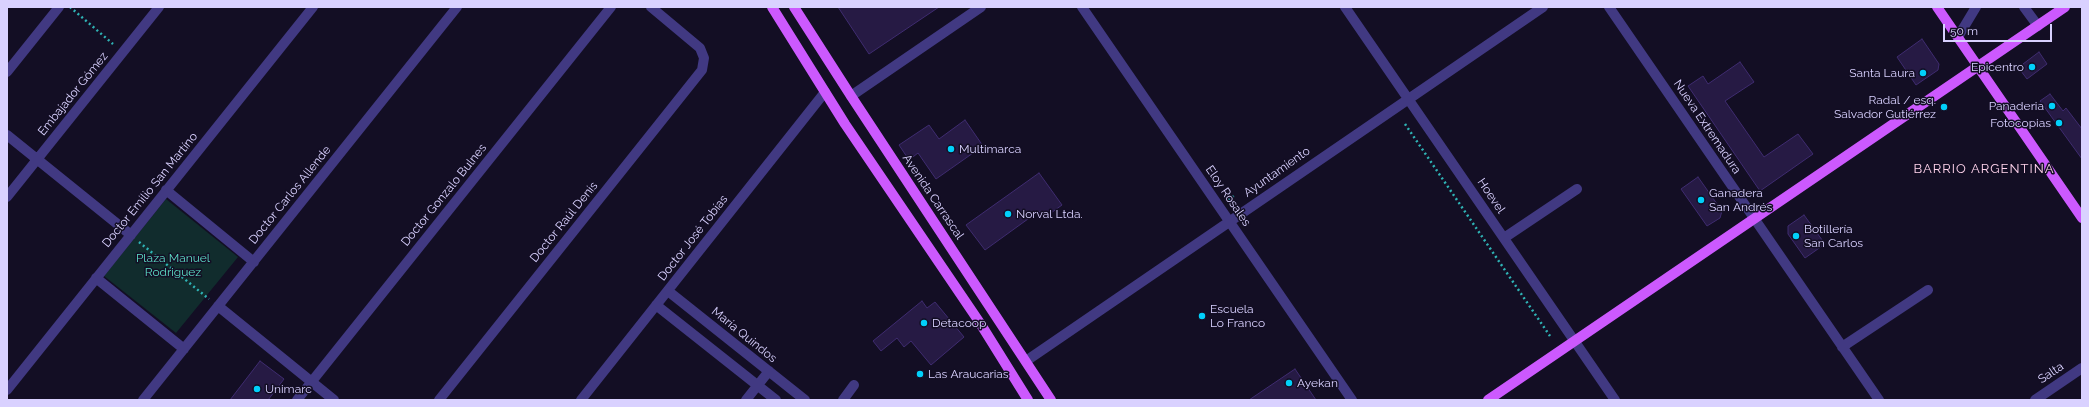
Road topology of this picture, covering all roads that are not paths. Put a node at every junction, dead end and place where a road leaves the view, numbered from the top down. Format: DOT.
graph roads {
  1 [pos="59,7"];
  2 [pos="159,7"];
  3 [pos="313,7"];
  4 [pos="457,7"];
  5 [pos="611,7"];
  6 [pos="651,7"];
  7 [pos="772,7"];
  8 [pos="794,7"];
  9 [pos="981,7"];
  10 [pos="1082,7"];
  11 [pos="1345,7"];
  12 [pos="1543,7"];
  13 [pos="1609,7"];
  14 [pos="1937,7"];
  15 [pos="1976,7"];
  16 [pos="2024,7"];
  17 [pos="2065,7"];
  18 [pos="2038,26"];
  19 [pos="1958,37"];
  20 [pos="1978,66"];
  21 [pos="7,72"];
  22 [pos="825,92"];
  23 [pos="851,96"];
  24 [pos="1408,98"];
  25 [pos="7,135"];
  26 [pos="37,160"];
  27 [pos="1577,189"];
  28 [pos="166,190"];
  29 [pos="7,197"];
  30 [pos="2082,218"];
  31 [pos="1754,219"];
  32 [pos="1229,221"];
  33 [pos="131,235"];
  34 [pos="1504,238"];
  35 [pos="254,262"];
  36 [pos="96,278"];
  37 [pos="668,290"];
  38 [pos="1928,290"];
  39 [pos="656,305"];
  40 [pos="218,306"];
  41 [pos="1575,341"];
  42 [pos="1842,346"];
  43 [pos="184,349"];
  44 [pos="1026,361"];
  45 [pos="2082,368"];
  46 [pos="769,371"];
  47 [pos="312,382"];
  48 [pos="854,385"];
  49 [pos="757,386"];
  50 [pos="7,390"];
  51 [pos="143,400"];
  52 [pos="297,400"];
  53 [pos="334,400"];
  54 [pos="439,400"];
  55 [pos="581,400"];
  56 [pos="746,400"];
  57 [pos="776,400"];
  58 [pos="805,400"];
  59 [pos="843,400"];
  60 [pos="1028,400"];
  61 [pos="1051,400"];
  62 [pos="1352,400"];
  63 [pos="1488,400"];
  64 [pos="1615,400"];
  65 [pos="1879,400"];
  66 [pos="2034,400"];
  1 -- 21 [label="street"];
  2 -- 26 [label="street, Embajador Gómez"];
  3 -- 28 [label="street, Doctor Emilio San Martíno"];
  4 -- 35 [label="street, Doctor Carlos Allende"];
  5 -- 47 [label="street, Doctor Gonzalo Bulnes"];
  6 -- 54 [label="street, Doctor Raúl Denis"];
  7 -- 22 [label="main road"];
  8 -- 23 [label="main road, Avenida Carrascal"];
  9 -- 23 [label="street"];
  10 -- 32 [label="street, Eloy Rosales"];
  11 -- 24 [label="street, Hoevel"];
  12 -- 24 [label="street, Ayuntamiento"];
  13 -- 31 [label="street, Nueva Extremadura"];
  14 -- 19 [label="main road"];
  15 -- 19 [label="street"];
  16 -- 18 [label="street"];
  17 -- 18 [label="main road"];
  18 -- 20 [label="main road"];
  19 -- 20 [label="main road"];
  20 -- 30 [label="main road"];
  20 -- 31 [label="main road"];
  22 -- 37 [label="street, Doctor José Tobías"];
  22 -- 60 [label="main road"];
  23 -- 44 [label="main road, Avenida Carrascal"];
  24 -- 32 [label="street, Ayuntamiento"];
  24 -- 34 [label="street, Hoevel"];
  25 -- 26 [label="street"];
  26 -- 29 [label="street, Embajador Gómez"];
  26 -- 33 [label="street"];
  27 -- 34 [label="street"];
  28 -- 33 [label="street, Doctor Emilio San Martíno"];
  28 -- 35 [label="street"];
  31 -- 41 [label="main road"];
  31 -- 42 [label="street, Nueva Extremadura"];
  32 -- 44 [label="street, Ayuntamiento"];
  32 -- 62 [label="street, Eloy Rosales"];
  33 -- 36 [label="street, Doctor Emilio San Martíno"];
  34 -- 41 [label="street, Hoevel"];
  35 -- 40 [label="street, Doctor Carlos Allende"];
  36 -- 43 [label="street"];
  36 -- 50 [label="street, Doctor Emilio San Martíno"];
  37 -- 39 [label="street, Doctor José Tobías"];
  37 -- 46 [label="street, María Quindos"];
  38 -- 42 [label="street"];
  39 -- 49 [label="street"];
  39 -- 55 [label="street, Doctor José Tobías"];
  40 -- 43 [label="street, Doctor Carlos Allende"];
  40 -- 47 [label="street"];
  41 -- 63 [label="main road"];
  41 -- 64 [label="street, Hoevel"];
  42 -- 65 [label="street, Nueva Extremadura"];
  43 -- 51 [label="street, Doctor Carlos Allende"];
  44 -- 61 [label="main road, Avenida Carrascal"];
  45 -- 66 [label="street, Salta"];
  46 -- 49 [label="street"];
  46 -- 58 [label="street, María Quindos"];
  47 -- 52 [label="street, Doctor Gonzalo Bulnes"];
  47 -- 53 [label="street"];
  48 -- 59 [label="street"];
  49 -- 56 [label="street"];
  49 -- 57 [label="street"];
}
